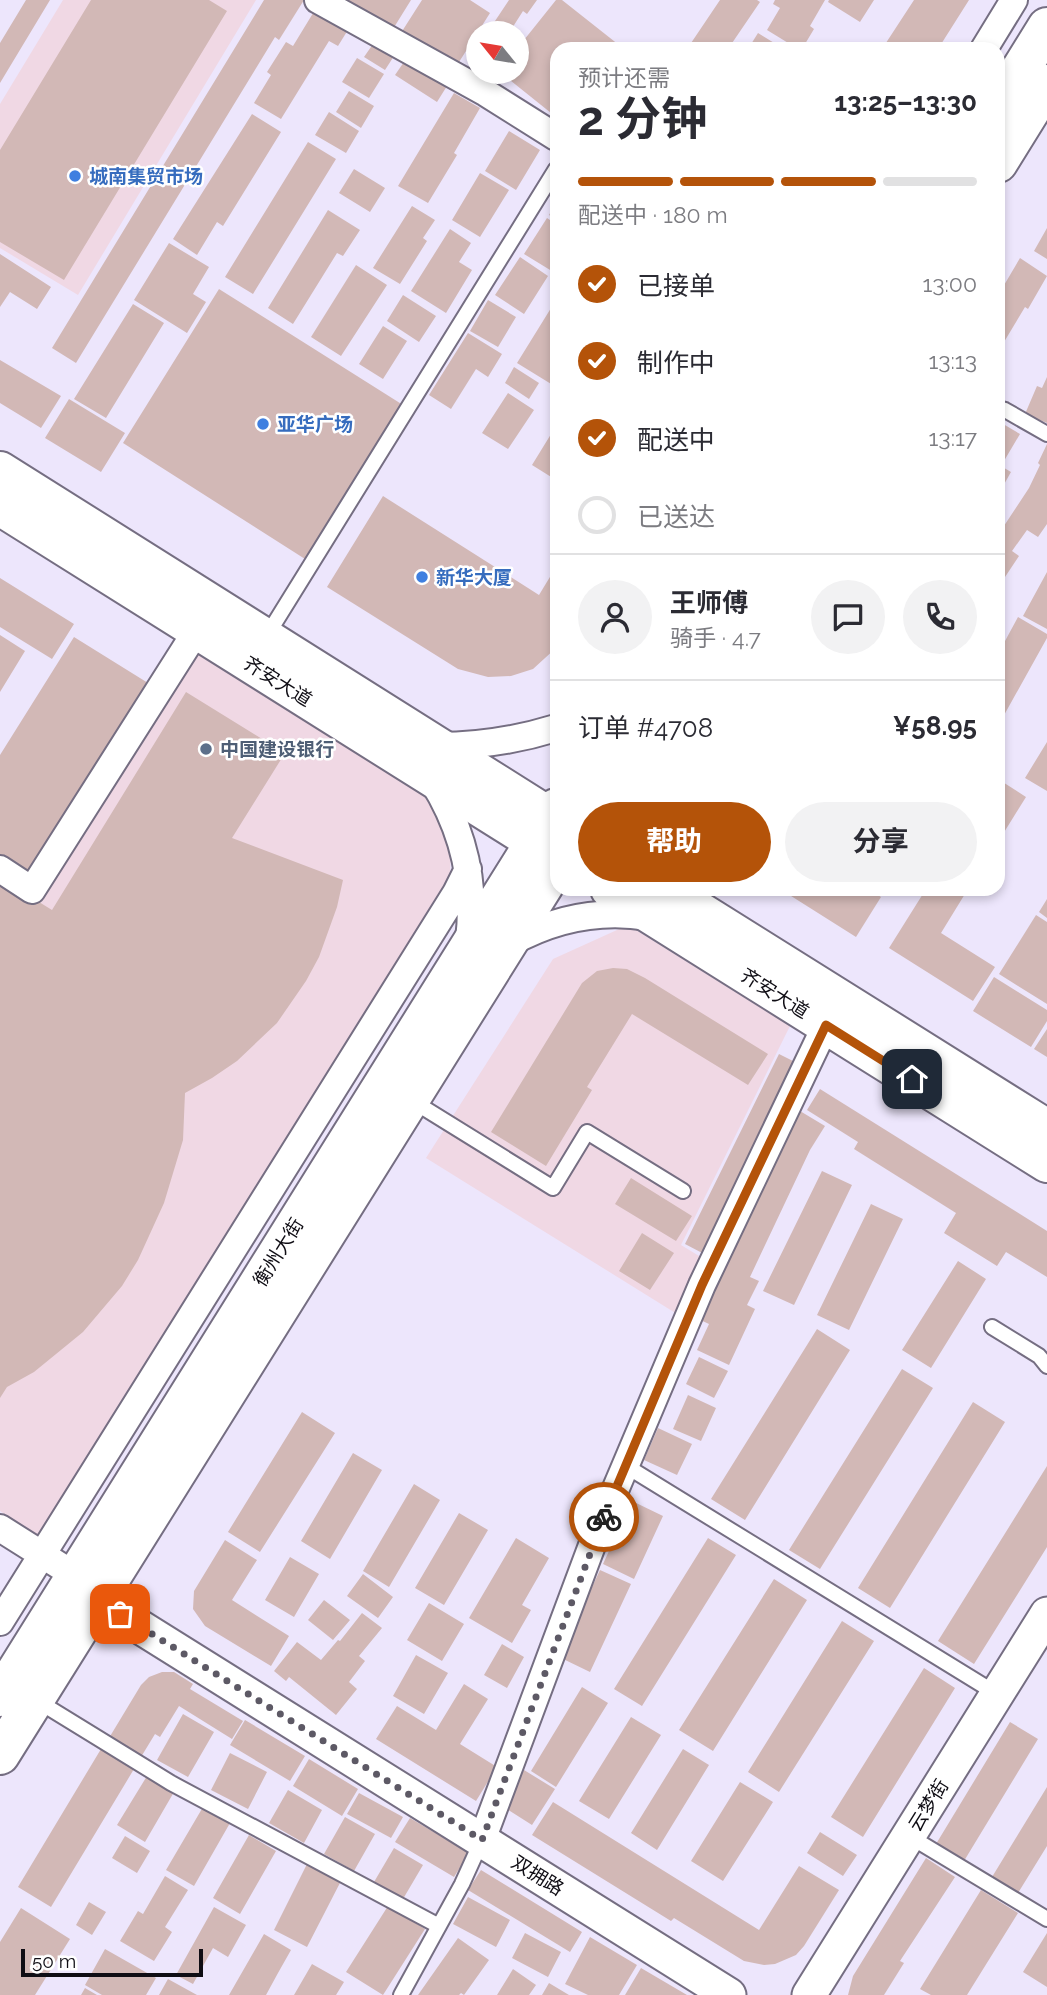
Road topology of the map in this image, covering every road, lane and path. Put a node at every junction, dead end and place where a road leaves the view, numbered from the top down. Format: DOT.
graph roads {
  1 [pos="318,0"];
  2 [pos="1014,0"];
  3 [pos="1047,27"];
  4 [pos="988,42"];
  5 [pos="1047,84"];
  6 [pos="1005,95"];
  7 [pos="550,133"];
  8 [pos="1005,152"];
  9 [pos="550,179"];
  10 [pos="1005,410"];
  11 [pos="1047,434"];
  12 [pos="0,471"];
  13 [pos="0,506"];
  14 [pos="197,630"];
  15 [pos="266,638"];
  16 [pos="550,730"];
  17 [pos="433,761"];
  18 [pos="550,834"];
  19 [pos="550,838"];
  20 [pos="550,840"];
  21 [pos="0,869"];
  22 [pos="468,869"];
  23 [pos="668,898"];
  24 [pos="508,943"];
  25 [pos="468,949"];
  26 [pos="826,1025"];
  27 [pos="410,1100"];
  28 [pos="1047,1129"];
  29 [pos="1047,1163"];
  30 [pos="683,1191"];
  31 [pos="992,1327"];
  32 [pos="1047,1366"];
  33 [pos="626,1466"];
  34 [pos="0,1528"];
  35 [pos="42,1555"];
  36 [pos="86,1588"];
  37 [pos="0,1622"];
  38 [pos="1042,1633"];
  39 [pos="997,1694"];
  40 [pos="17,1698"];
  41 [pos="0,1755"];
  42 [pos="909,1836"];
  43 [pos="482,1840"];
  44 [pos="1047,1919"];
  45 [pos="439,1926"];
  46 [pos="401,1995"];
  47 [pos="729,1995"];
  48 [pos="808,1995"];
  1 -- 7 [label="street"];
  2 -- 4 [label="street"];
  3 -- 6 [label="main road"];
  5 -- 8 [label="main road"];
  9 -- 15 [label="lane"];
  10 -- 11 [label="lane"];
  12 -- 15 [label="main road, 齐安大道"];
  13 -- 14 [label="main road, 齐安大道"];
  14 -- 17 [label="main road, 齐安大道"];
  14 -- 21 [label="street"];
  15 -- 17 [label="main road, 齐安大道"];
  16 -- 17 [label="street"];
  17 -- 18 [label="main road, 齐安大道"];
  17 -- 22 [label="street"];
  19 -- 25 [label="main road, 衡州大街"];
  20 -- 24 [label="main road, 衡州大街"];
  22 -- 25 [label="street"];
  22 -- 35 [label="street"];
  23 -- 24 [label="street"];
  23 -- 26 [label="main road, 齐安大道"];
  23 -- 28 [label="main road, 齐安大道"];
  24 -- 27 [label="main road, 衡州大街"];
  25 -- 36 [label="main road, 衡州大街"];
  26 -- 29 [label="main road, 齐安大道"];
  26 -- 33 [label="street"];
  27 -- 30 [label="lane"];
  27 -- 36 [label="main road, 衡州大街"];
  31 -- 32 [label="lane"];
  33 -- 39 [label="lane"];
  33 -- 43 [label="street"];
  34 -- 35 [label="street, 双拥路"];
  35 -- 36 [label="street, 双拥路"];
  35 -- 37 [label="street"];
  36 -- 40 [label="main road, 衡州大街"];
  36 -- 43 [label="street, 双拥路"];
  38 -- 39 [label="street, 云梦街"];
  39 -- 42 [label="street, 云梦街"];
  40 -- 41 [label="main road, 衡州大街"];
  40 -- 45 [label="lane"];
  42 -- 44 [label="lane"];
  42 -- 48 [label="street, 云梦街"];
  43 -- 45 [label="lane"];
  43 -- 47 [label="street, 双拥路"];
  45 -- 46 [label="lane"];
}
